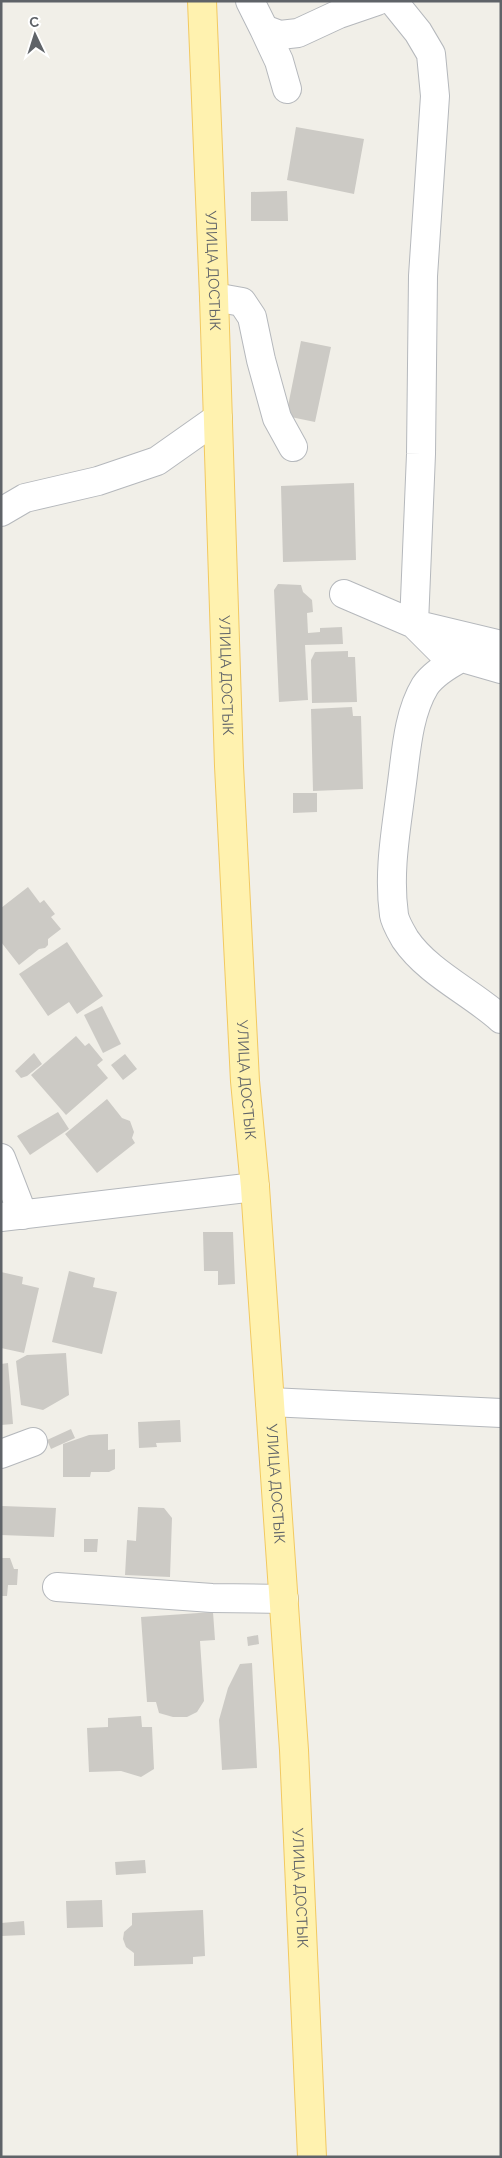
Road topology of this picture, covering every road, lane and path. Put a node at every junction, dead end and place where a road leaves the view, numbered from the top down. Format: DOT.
graph roads {
  1 [pos="202,1"];
  2 [pos="250,1"];
  3 [pos="377,1"];
  4 [pos="394,1"];
  5 [pos="264,29"];
  6 [pos="287,89"];
  7 [pos="214,297"];
  8 [pos="218,418"];
  9 [pos="292,447"];
  10 [pos="1,512"];
  11 [pos="344,594"];
  12 [pos="414,624"];
  13 [pos="501,645"];
  14 [pos="460,658"];
  15 [pos="501,669"];
  16 [pos="501,1020"];
  17 [pos="1,1158"];
  18 [pos="255,1187"];
  19 [pos="12,1216"];
  20 [pos="270,1402"];
  21 [pos="501,1413"];
  22 [pos="33,1442"];
  23 [pos="1,1454"];
  24 [pos="56,1587"];
  25 [pos="284,1599"];
  26 [pos="312,2157"];
  1 -- 7 [label="main road, УЛИЦА ДОСТЫК"];
  2 -- 5 [label="street"];
  3 -- 5 [label="street"];
  4 -- 12 [label="street"];
  5 -- 6 [label="street"];
  7 -- 8 [label="main road, УЛИЦА ДОСТЫК"];
  7 -- 9 [label="street"];
  8 -- 10 [label="street"];
  8 -- 18 [label="main road, УЛИЦА ДОСТЫК"];
  11 -- 12 [label="street"];
  12 -- 13 [label="street"];
  12 -- 14 [label="street"];
  14 -- 15 [label="street"];
  14 -- 16 [label="street"];
  17 -- 19 [label="street"];
  18 -- 19 [label="street"];
  18 -- 20 [label="main road, УЛИЦА ДОСТЫК"];
  20 -- 21 [label="street"];
  20 -- 25 [label="main road, УЛИЦА ДОСТЫК"];
  22 -- 23 [label="street"];
  24 -- 25 [label="street"];
  25 -- 26 [label="main road, УЛИЦА ДОСТЫК"];
}
